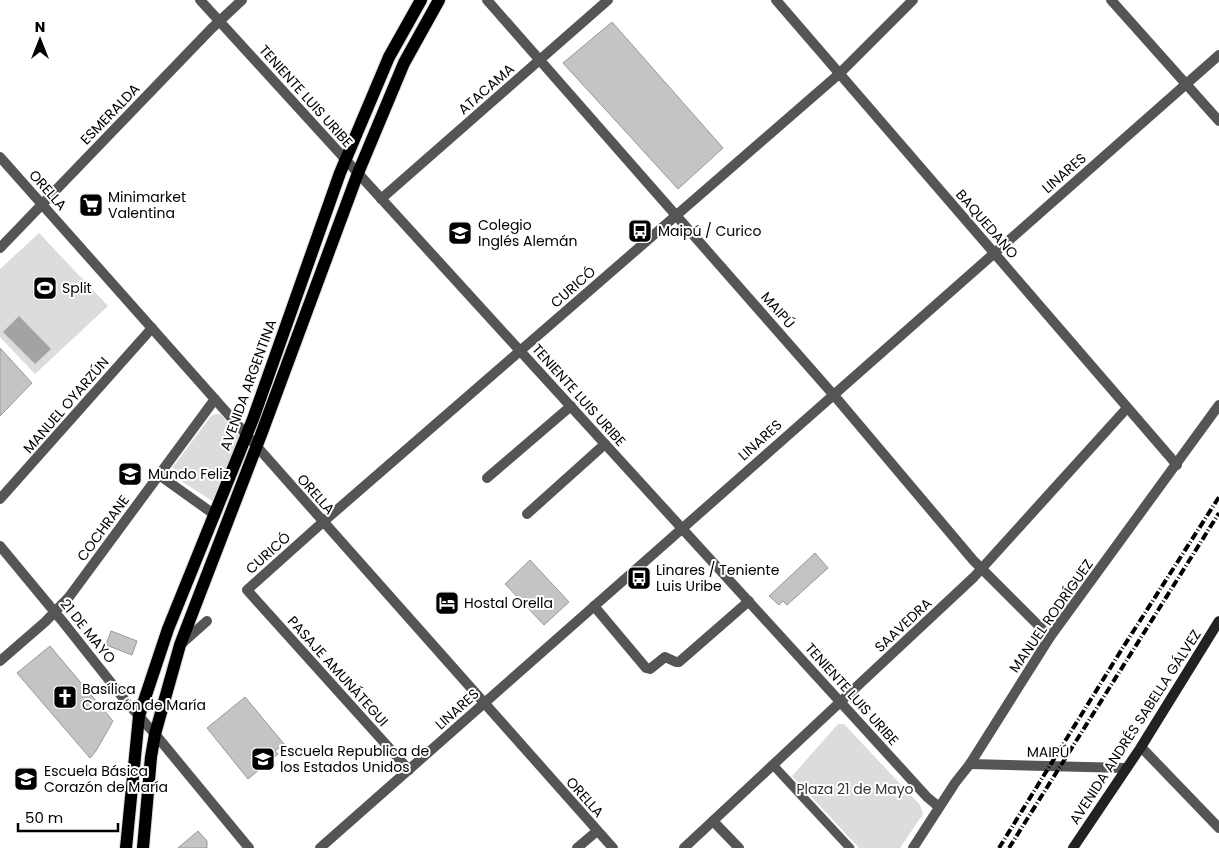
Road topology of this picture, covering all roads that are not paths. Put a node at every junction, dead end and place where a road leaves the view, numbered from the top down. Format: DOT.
graph roads {
  1 [pos="200,0"];
  2 [pos="242,0"];
  3 [pos="421,0"];
  4 [pos="440,0"];
  5 [pos="487,0"];
  6 [pos="608,0"];
  7 [pos="776,0"];
  8 [pos="913,0"];
  9 [pos="1111,0"];
  10 [pos="220,22"];
  11 [pos="1219,55"];
  12 [pos="540,60"];
  13 [pos="839,74"];
  14 [pos="1186,85"];
  15 [pos="1219,121"];
  16 [pos="0,157"];
  17 [pos="346,160"];
  18 [pos="358,174"];
  19 [pos="381,199"];
  20 [pos="43,204"];
  21 [pos="676,216"];
  22 [pos="0,248"];
  23 [pos="994,253"];
  24 [pos="152,328"];
  25 [pos="520,351"];
  26 [pos="833,394"];
  27 [pos="215,400"];
  28 [pos="1219,405"];
  29 [pos="571,406"];
  30 [pos="1127,408"];
  31 [pos="247,435"];
  32 [pos="605,444"];
  33 [pos="256,446"];
  34 [pos="1176,465"];
  35 [pos="159,475"];
  36 [pos="487,478"];
  37 [pos="0,499"];
  38 [pos="527,514"];
  39 [pos="215,516"];
  40 [pos="323,522"];
  41 [pos="682,528"];
  42 [pos="0,546"];
  43 [pos="981,570"];
  44 [pos="247,590"];
  45 [pos="749,602"];
  46 [pos="594,606"];
  47 [pos="55,612"];
  48 [pos="207,621"];
  49 [pos="1219,622"];
  50 [pos="1050,637"];
  51 [pos="180,645"];
  52 [pos="0,661"];
  53 [pos="841,702"];
  54 [pos="484,703"];
  55 [pos="139,716"];
  56 [pos="156,734"];
  57 [pos="1141,748"];
  58 [pos="970,764"];
  59 [pos="773,765"];
  60 [pos="1126,768"];
  61 [pos="408,770"];
  62 [pos="939,807"];
  63 [pos="713,821"];
  64 [pos="1219,828"];
  65 [pos="597,831"];
  66 [pos="126,848"];
  67 [pos="143,848"];
  68 [pos="249,848"];
  69 [pos="320,848"];
  70 [pos="577,848"];
  71 [pos="613,848"];
  72 [pos="684,848"];
  73 [pos="739,848"];
  74 [pos="850,848"];
  75 [pos="913,848"];
  76 [pos="1073,848"];
  1 -- 10 [label="street, TENIENTE LUIS URIBE"];
  2 -- 10 [label="street, ESMERALDA"];
  3 -- 17 [label="main road, AVENIDA ARGENTINA"];
  4 -- 18 [label="main road, AVENIDA ARGENTINA"];
  5 -- 12 [label="street, MAIPÚ"];
  6 -- 12 [label="street, ATACAMA"];
  7 -- 13 [label="street, BAQUEDANO"];
  8 -- 13 [label="street, CURICÓ"];
  9 -- 14 [label="street"];
  10 -- 17 [label="street, TENIENTE LUIS URIBE"];
  10 -- 20 [label="street, ESMERALDA"];
  11 -- 14 [label="street, LINARES"];
  12 -- 19 [label="street, ATACAMA"];
  12 -- 21 [label="street, MAIPÚ"];
  13 -- 21 [label="street, CURICÓ"];
  13 -- 23 [label="street, BAQUEDANO"];
  14 -- 15 [label="street"];
  14 -- 23 [label="street, LINARES"];
  16 -- 20 [label="street, ORELLA"];
  17 -- 18 [label="street, TENIENTE LUIS URIBE"];
  17 -- 31 [label="main road, AVENIDA ARGENTINA"];
  18 -- 19 [label="street, TENIENTE LUIS URIBE"];
  18 -- 33 [label="main road, AVENIDA ARGENTINA"];
  19 -- 25 [label="street, TENIENTE LUIS URIBE"];
  20 -- 22 [label="street, ESMERALDA"];
  20 -- 24 [label="street, ORELLA"];
  21 -- 25 [label="street, CURICÓ"];
  21 -- 26 [label="street, MAIPÚ"];
  23 -- 26 [label="street, LINARES"];
  23 -- 30 [label="street, BAQUEDANO"];
  24 -- 27 [label="street, ORELLA"];
  24 -- 37 [label="street, MANUEL OYARZÚN"];
  25 -- 29 [label="street, TENIENTE LUIS URIBE"];
  25 -- 40 [label="street, CURICÓ"];
  26 -- 41 [label="street, LINARES"];
  26 -- 43 [label="street, MAIPÚ"];
  27 -- 31 [label="street, ORELLA"];
  27 -- 35 [label="street, COCHRANE"];
  28 -- 34 [label="street, MANUEL RODRÍGUEZ"];
  29 -- 32 [label="street, TENIENTE LUIS URIBE"];
  29 -- 36 [label="street"];
  30 -- 34 [label="street, BAQUEDANO"];
  30 -- 43 [label="street, SAAVEDRA"];
  31 -- 33 [label="street, ORELLA"];
  31 -- 39 [label="main road, AVENIDA ARGENTINA"];
  32 -- 38 [label="street"];
  32 -- 41 [label="street, TENIENTE LUIS URIBE"];
  33 -- 40 [label="street, ORELLA"];
  33 -- 51 [label="main road, AVENIDA ARGENTINA"];
  34 -- 50 [label="street, MANUEL RODRÍGUEZ"];
  35 -- 39 [label="street"];
  35 -- 47 [label="street, COCHRANE"];
  39 -- 55 [label="main road, AVENIDA ARGENTINA"];
  40 -- 44 [label="street, CURICÓ"];
  40 -- 54 [label="street, ORELLA"];
  41 -- 45 [label="street, TENIENTE LUIS URIBE"];
  41 -- 46 [label="street, LINARES"];
  42 -- 47 [label="street, 21 DE MAYO"];
  43 -- 50 [label="street, MAIPÚ"];
  43 -- 53 [label="street, SAAVEDRA"];
  44 -- 61 [label="street, PASAJE AMUNÁTEGUI"];
  45 -- 46 [label="street"];
  45 -- 53 [label="street, TENIENTE LUIS URIBE"];
  46 -- 54 [label="street, LINARES"];
  47 -- 52 [label="street, COCHRANE"];
  47 -- 55 [label="street, 21 DE MAYO"];
  48 -- 51 [label="street"];
  49 -- 57 [label="main road, AVENIDA ANDRÉS SABELLA GÁLVEZ"];
  50 -- 58 [label="street, MANUEL RODRÍGUEZ"];
  51 -- 56 [label="main road, AVENIDA ARGENTINA"];
  53 -- 59 [label="street, SAAVEDRA"];
  53 -- 62 [label="street, TENIENTE LUIS URIBE"];
  54 -- 61 [label="street, LINARES"];
  54 -- 65 [label="street, ORELLA"];
  55 -- 56 [label="street, 21 DE MAYO"];
  55 -- 66 [label="main road, AVENIDA ARGENTINA"];
  56 -- 67 [label="main road, AVENIDA ARGENTINA"];
  56 -- 68 [label="street, 21 DE MAYO"];
  57 -- 60 [label="main road, AVENIDA ANDRÉS SABELLA GÁLVEZ"];
  57 -- 64 [label="street"];
  58 -- 60 [label="street, MAIPÚ"];
  58 -- 62 [label="street, MANUEL RODRÍGUEZ"];
  59 -- 63 [label="street, SAAVEDRA"];
  59 -- 74 [label="street"];
  60 -- 76 [label="main road, AVENIDA ANDRÉS SABELLA GÁLVEZ"];
  61 -- 69 [label="street, LINARES"];
  62 -- 75 [label="street, MANUEL RODRÍGUEZ"];
  63 -- 72 [label="street, SAAVEDRA"];
  63 -- 73 [label="street"];
  65 -- 70 [label="street"];
  65 -- 71 [label="street, ORELLA"];
}
